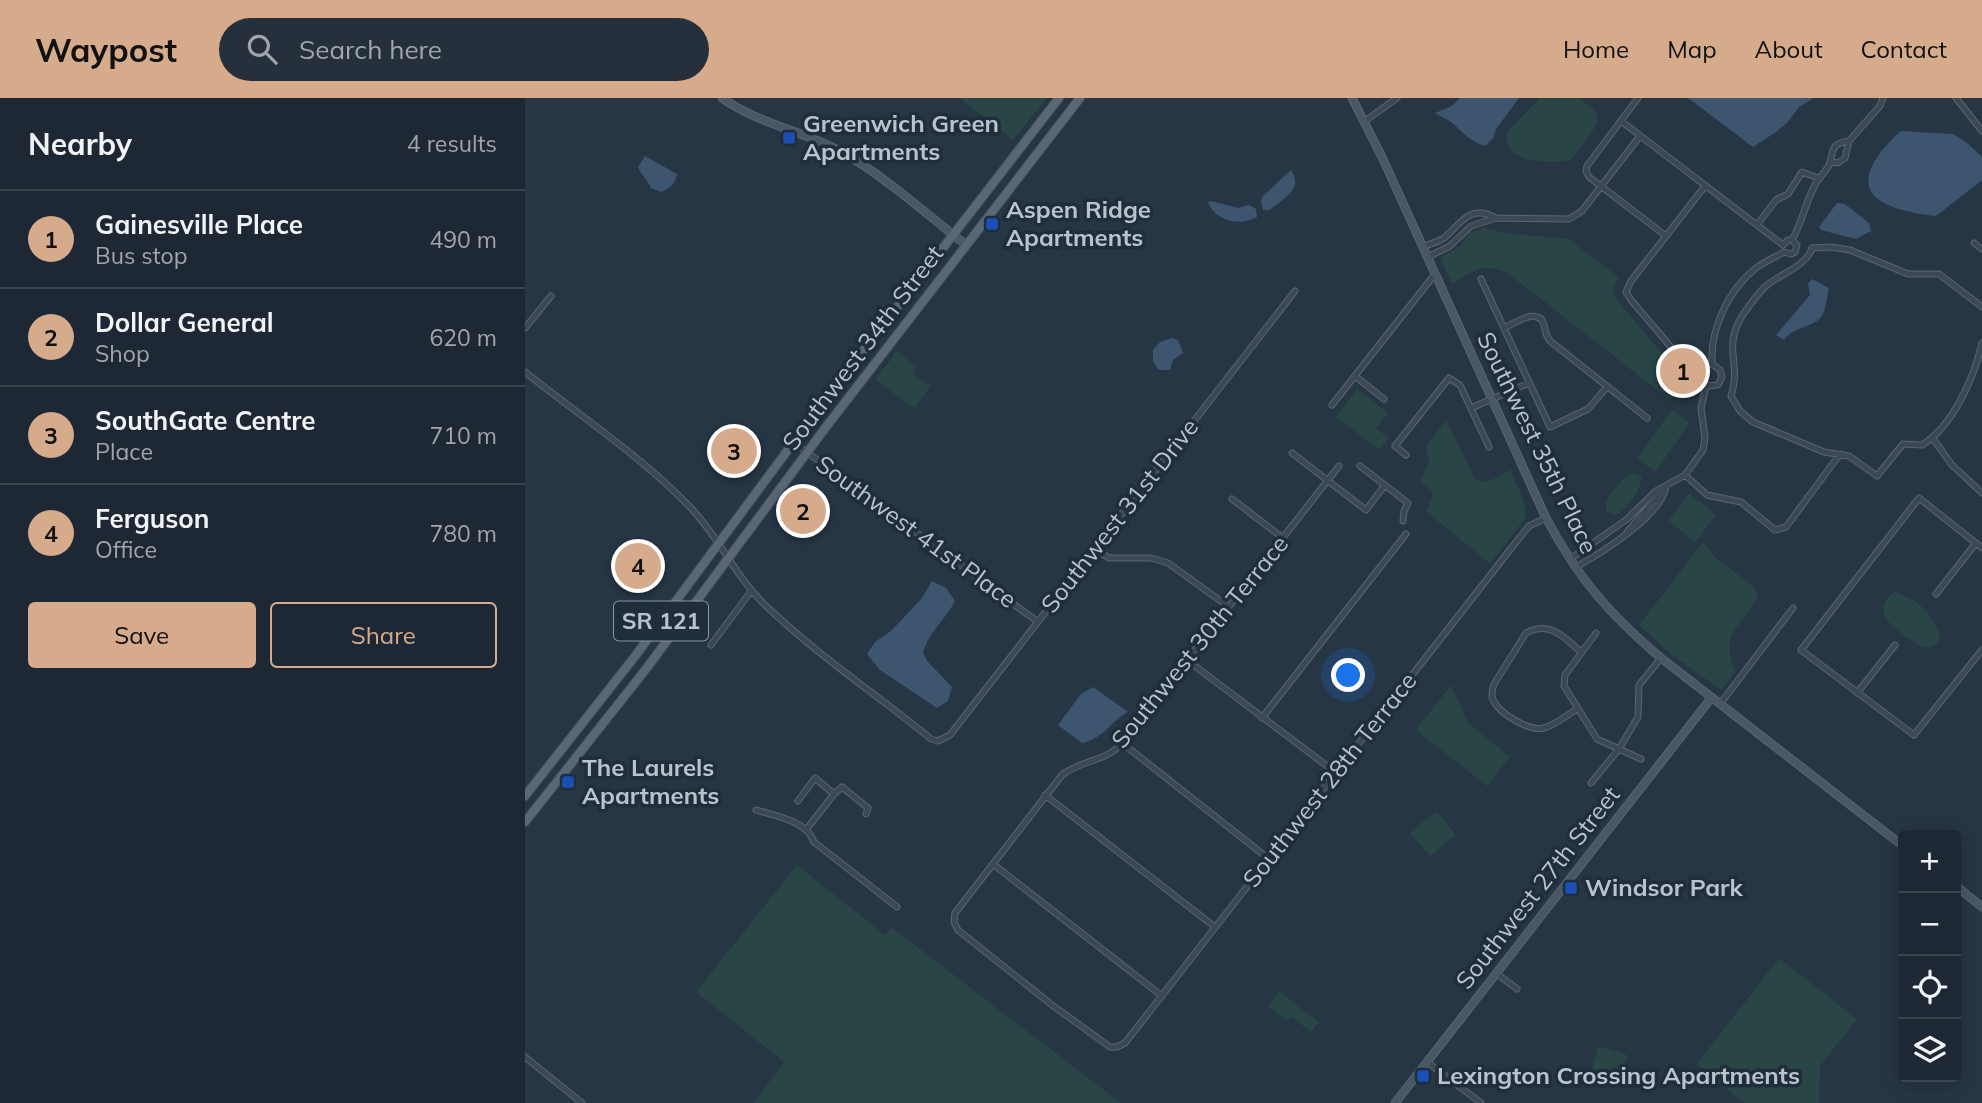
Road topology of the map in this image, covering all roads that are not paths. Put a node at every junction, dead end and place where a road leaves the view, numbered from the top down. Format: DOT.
graph roads {
  1 [pos="722,98"];
  2 [pos="1059,98"];
  3 [pos="1080,98"];
  4 [pos="1352,98"];
  5 [pos="1397,98"];
  6 [pos="1638,98"];
  7 [pos="1883,98"];
  8 [pos="1956,98"];
  9 [pos="1365,121"];
  10 [pos="1621,121"];
  11 [pos="1982,131"];
  12 [pos="1640,136"];
  13 [pos="1849,141"];
  14 [pos="1830,162"];
  15 [pos="1818,178"];
  16 [pos="1601,186"];
  17 [pos="1705,186"];
  18 [pos="1496,218"];
  19 [pos="1757,225"];
  20 [pos="953,234"];
  21 [pos="1445,236"];
  22 [pos="1666,236"];
  23 [pos="1795,242"];
  24 [pos="1974,243"];
  25 [pos="966,245"];
  26 [pos="1450,246"];
  27 [pos="1423,247"];
  28 [pos="1783,248"];
  29 [pos="1812,248"];
  30 [pos="1982,249"];
  31 [pos="1428,257"];
  32 [pos="1435,274"];
  33 [pos="1481,279"];
  34 [pos="1295,291"];
  35 [pos="551,296"];
  36 [pos="1982,307"];
  37 [pos="525,328"];
  38 [pos="1504,328"];
  39 [pos="1982,344"];
  40 [pos="1712,364"];
  41 [pos="525,372"];
  42 [pos="1699,373"];
  43 [pos="1355,376"];
  44 [pos="1722,377"];
  45 [pos="1736,379"];
  46 [pos="1529,383"];
  47 [pos="1706,386"];
  48 [pos="1607,387"];
  49 [pos="1384,399"];
  50 [pos="1492,399"];
  51 [pos="1332,405"];
  52 [pos="1471,408"];
  53 [pos="1647,418"];
  54 [pos="1932,437"];
  55 [pos="793,443"];
  56 [pos="1489,447"];
  57 [pos="807,453"];
  58 [pos="1292,453"];
  59 [pos="1840,454"];
  60 [pos="1406,455"];
  61 [pos="1339,466"];
  62 [pos="1360,466"];
  63 [pos="1685,475"];
  64 [pos="1327,482"];
  65 [pos="1385,485"];
  66 [pos="1666,486"];
  67 [pos="1982,493"];
  68 [pos="1232,499"];
  69 [pos="1639,512"];
  70 [pos="1546,518"];
  71 [pos="1403,521"];
  72 [pos="1626,533"];
  73 [pos="1406,534"];
  74 [pos="1283,538"];
  75 [pos="1976,543"];
  76 [pos="718,544"];
  77 [pos="1095,548"];
  78 [pos="1982,548"];
  79 [pos="727,558"];
  80 [pos="1570,559"];
  81 [pos="1576,567"];
  82 [pos="752,590"];
  83 [pos="1936,594"];
  84 [pos="1229,607"];
  85 [pos="1793,608"];
  86 [pos="1038,622"];
  87 [pos="1596,633"];
  88 [pos="711,645"];
  89 [pos="1895,645"];
  90 [pos="1982,650"];
  91 [pos="1581,652"];
  92 [pos="1661,658"];
  93 [pos="1187,660"];
  94 [pos="1857,693"];
  95 [pos="1712,697"];
  96 [pos="1720,704"];
  97 [pos="1577,709"];
  98 [pos="1262,718"];
  99 [pos="1122,743"];
  100 [pos="1619,748"];
  101 [pos="1641,759"];
  102 [pos="1335,772"];
  103 [pos="1591,783"];
  104 [pos="834,794"];
  105 [pos="1045,795"];
  106 [pos="525,796"];
  107 [pos="798,801"];
  108 [pos="756,810"];
  109 [pos="866,814"];
  110 [pos="525,822"];
  111 [pos="806,830"];
  112 [pos="1898,842"];
  113 [pos="1269,859"];
  114 [pos="993,864"];
  115 [pos="1961,890"];
  116 [pos="897,907"];
  117 [pos="1982,907"];
  118 [pos="1215,927"];
  119 [pos="1496,974"];
  120 [pos="1517,989"];
  121 [pos="1162,996"];
  122 [pos="1117,1047"];
  123 [pos="525,1057"];
  124 [pos="1427,1062"];
  125 [pos="582,1103"];
  126 [pos="1395,1103"];
  127 [pos="1481,1103"];
  1 -- 20 [label="street"];
  2 -- 20 [label="main road, Southwest 34th Street / SR 121"];
  3 -- 25 [label="main road, Southwest 34th Street / SR 121"];
  4 -- 9 [label="street, Southwest 35th Place"];
  5 -- 9 [label="street"];
  6 -- 10 [label="street"];
  7 -- 13 [label="street"];
  8 -- 11 [label="street"];
  9 -- 27 [label="street, Southwest 35th Place"];
  10 -- 12 [label="street"];
  10 -- 16 [label="street"];
  12 -- 16 [label="street"];
  12 -- 17 [label="street"];
  13 -- 14 [label="street"];
  13 -- 14 [label="street"];
  14 -- 15 [label="street"];
  15 -- 19 [label="street"];
  15 -- 23 [label="street"];
  16 -- 18 [label="street"];
  16 -- 22 [label="street"];
  17 -- 19 [label="street"];
  17 -- 22 [label="street"];
  18 -- 21 [label="street"];
  18 -- 26 [label="street"];
  19 -- 28 [label="street"];
  20 -- 25 [label="street"];
  20 -- 55 [label="main road, Southwest 34th Street / SR 121"];
  21 -- 26 [label="street"];
  21 -- 27 [label="street"];
  22 -- 42 [label="street"];
  23 -- 28 [label="street"];
  23 -- 28 [label="street"];
  23 -- 29 [label="street"];
  24 -- 30 [label="street"];
  25 -- 57 [label="main road, Southwest 34th Street / SR 121"];
  26 -- 31 [label="street"];
  27 -- 31 [label="street, Southwest 35th Place"];
  28 -- 40 [label="street"];
  29 -- 36 [label="street"];
  29 -- 45 [label="street"];
  31 -- 32 [label="street, Southwest 35th Place"];
  32 -- 43 [label="street"];
  32 -- 50 [label="street, Southwest 35th Place"];
  33 -- 38 [label="street"];
  34 -- 77 [label="street, Southwest 31st Drive"];
  35 -- 37 [label="street"];
  38 -- 46 [label="street"];
  38 -- 48 [label="street"];
  39 -- 54 [label="street"];
  40 -- 42 [label="street"];
  40 -- 44 [label="street"];
  41 -- 76 [label="street"];
  42 -- 47 [label="street"];
  43 -- 49 [label="street"];
  43 -- 51 [label="street"];
  44 -- 45 [label="street"];
  44 -- 47 [label="street"];
  45 -- 59 [label="street"];
  46 -- 48 [label="street"];
  46 -- 50 [label="street"];
  47 -- 63 [label="street"];
  48 -- 53 [label="street"];
  50 -- 52 [label="street"];
  50 -- 70 [label="street, Southwest 35th Place"];
  52 -- 56 [label="street"];
  52 -- 60 [label="street"];
  54 -- 59 [label="street"];
  54 -- 67 [label="street"];
  55 -- 57 [label="street, Southwest 41st Place"];
  55 -- 76 [label="main road, Southwest 34th Street / SR 121"];
  57 -- 79 [label="main road, Southwest 34th Street / SR 121"];
  57 -- 86 [label="street, Southwest 41st Place"];
  58 -- 64 [label="street"];
  59 -- 63 [label="street"];
  61 -- 64 [label="street, Southwest 30th Terrace"];
  62 -- 65 [label="street"];
  63 -- 66 [label="street"];
  64 -- 65 [label="street"];
  64 -- 74 [label="street, Southwest 30th Terrace"];
  65 -- 71 [label="street"];
  66 -- 69 [label="street"];
  66 -- 72 [label="street"];
  68 -- 74 [label="street"];
  69 -- 72 [label="street"];
  69 -- 80 [label="street"];
  70 -- 80 [label="street, Southwest 35th Place"];
  70 -- 102 [label="street, Southwest 28th Terrace"];
  72 -- 81 [label="street"];
  73 -- 98 [label="street"];
  74 -- 84 [label="street, Southwest 30th Terrace"];
  75 -- 78 [label="street"];
  75 -- 83 [label="street"];
  75 -- 94 [label="street"];
  76 -- 79 [label="street"];
  76 -- 106 [label="main road, Southwest 34th Street / SR 121"];
  77 -- 84 [label="street"];
  77 -- 86 [label="street, Southwest 31st Drive"];
  79 -- 82 [label="street"];
  79 -- 110 [label="main road, Southwest 34th Street / SR 121"];
  80 -- 81 [label="street, Southwest 35th Place"];
  81 -- 92 [label="street, Southwest 35th Place"];
  82 -- 86 [label="street, Southwest 31st Drive"];
  82 -- 88 [label="street"];
  84 -- 93 [label="street, Southwest 30th Terrace"];
  85 -- 96 [label="street"];
  87 -- 91 [label="street"];
  89 -- 94 [label="street"];
  90 -- 94 [label="street"];
  91 -- 97 [label="street"];
  91 -- 97 [label="street"];
  92 -- 95 [label="street, Southwest 35th Place"];
  92 -- 100 [label="street"];
  93 -- 98 [label="street"];
  93 -- 99 [label="street, Southwest 30th Terrace"];
  95 -- 96 [label="street, Southwest 35th Place"];
  95 -- 119 [label="street, Southwest 27th Street"];
  96 -- 112 [label="street, Southwest 35th Place"];
  97 -- 100 [label="street"];
  98 -- 102 [label="street"];
  99 -- 105 [label="street, Southwest 30th Terrace"];
  99 -- 113 [label="street"];
  100 -- 101 [label="street"];
  100 -- 103 [label="street"];
  102 -- 113 [label="street, Southwest 28th Terrace"];
  104 -- 107 [label="street"];
  104 -- 109 [label="street"];
  104 -- 111 [label="street"];
  105 -- 114 [label="street, Southwest 30th Terrace"];
  105 -- 118 [label="street"];
  108 -- 111 [label="street"];
  111 -- 116 [label="street"];
  113 -- 118 [label="street, Southwest 28th Terrace"];
  114 -- 121 [label="street"];
  114 -- 122 [label="street, Southwest 30th Terrace"];
  115 -- 117 [label="street"];
  118 -- 121 [label="street, Southwest 28th Terrace"];
  119 -- 120 [label="street"];
  119 -- 124 [label="street, Southwest 27th Street"];
  121 -- 122 [label="street, Southwest 28th Terrace"];
  123 -- 125 [label="street"];
  124 -- 126 [label="street, Southwest 27th Street"];
  124 -- 127 [label="street"];
}
